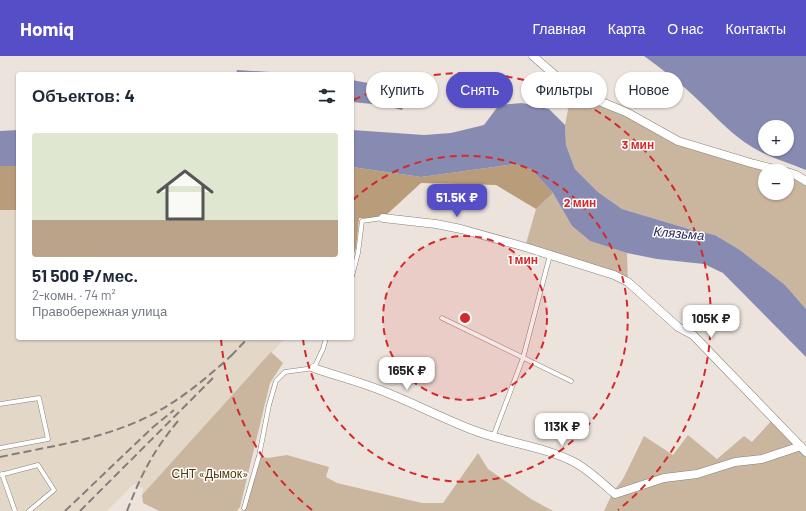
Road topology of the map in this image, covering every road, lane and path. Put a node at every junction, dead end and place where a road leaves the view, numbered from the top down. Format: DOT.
graph roads {
  1 [pos="533,56"];
  2 [pos="758,165"];
  3 [pos="794,174"];
  4 [pos="806,181"];
  5 [pos="383,218"];
  6 [pos="550,255"];
  7 [pos="354,268"];
  8 [pos="442,318"];
  9 [pos="325,340"];
  10 [pos="524,358"];
  11 [pos="314,368"];
  12 [pos="570,381"];
  13 [pos="0,404"];
  14 [pos="493,437"];
  15 [pos="0,448"];
  16 [pos="804,449"];
  17 [pos="1,475"];
  18 [pos="244,508"];
  19 [pos="15,511"];
  20 [pos="29,511"];
  1 -- 2 [label="street"];
  3 -- 4 [label="street"];
  5 -- 6 [label="street"];
  5 -- 7 [label="lane"];
  6 -- 10 [label="lane"];
  6 -- 16 [label="street"];
  8 -- 10 [label="lane"];
  9 -- 11 [label="lane"];
  10 -- 12 [label="lane"];
  10 -- 14 [label="lane"];
  11 -- 14 [label="street"];
  11 -- 18 [label="lane"];
  13 -- 15 [label="lane"];
  14 -- 16 [label="street"];
  17 -- 19 [label="lane"];
  17 -- 20 [label="lane"];
}
